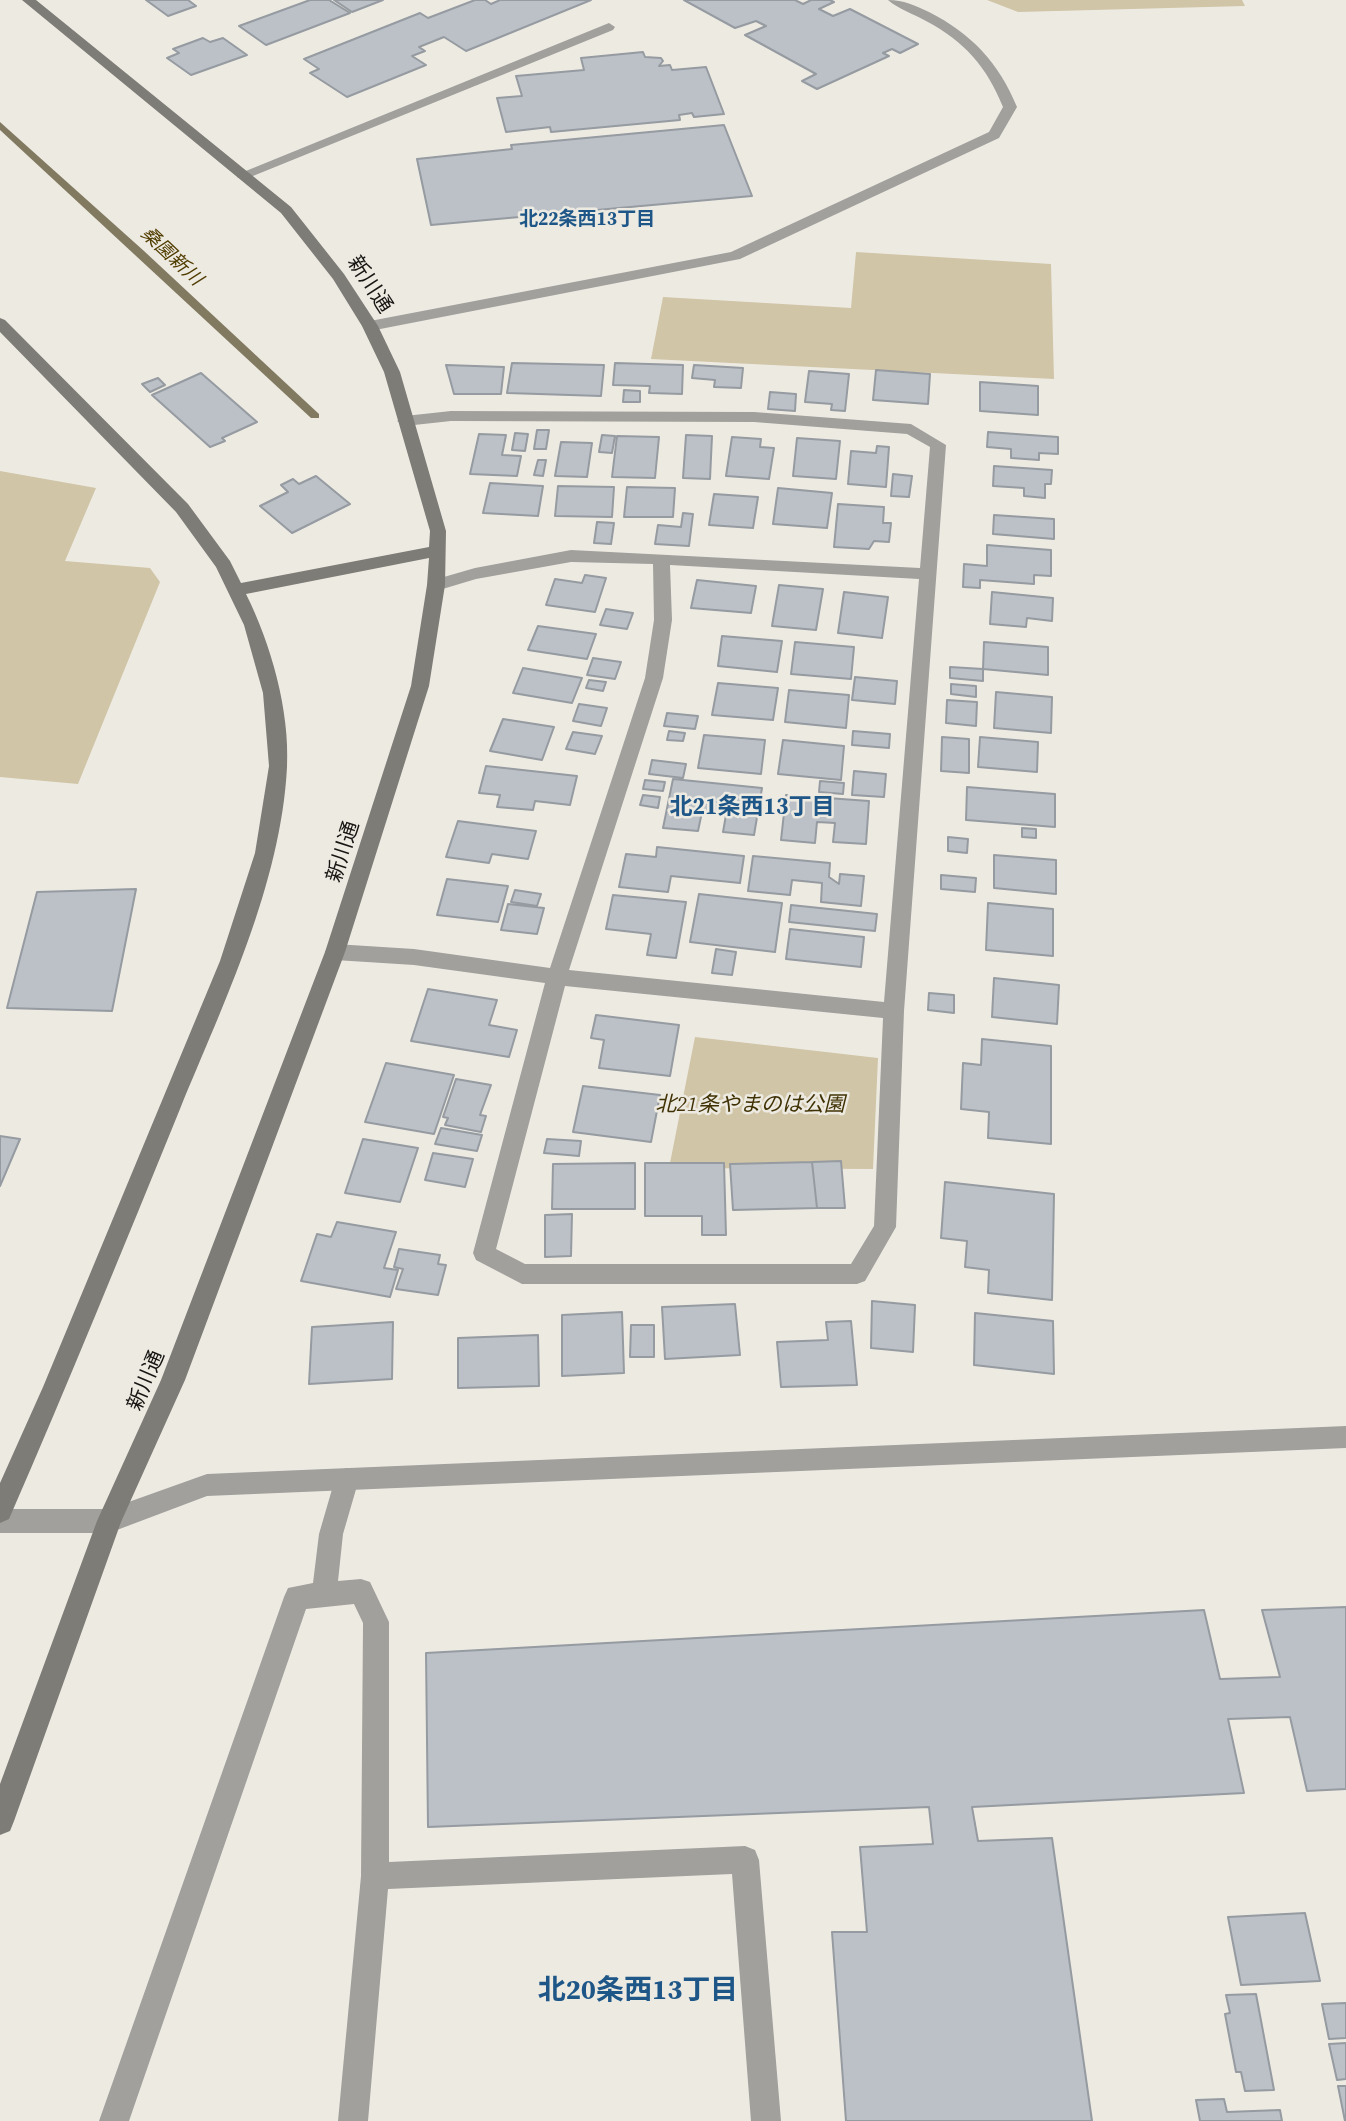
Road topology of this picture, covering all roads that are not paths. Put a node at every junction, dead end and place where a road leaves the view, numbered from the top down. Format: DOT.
graph roads {
  1 [pos="28,0"];
  2 [pos="894,0"];
  3 [pos="609,27"];
  4 [pos="243,175"];
  5 [pos="0,323"];
  6 [pos="370,326"];
  7 [pos="405,421"];
  8 [pos="437,551"];
  9 [pos="661,559"];
  10 [pos="927,574"];
  11 [pos="436,585"];
  12 [pos="236,590"];
  13 [pos="335,952"];
  14 [pos="557,976"];
  15 [pos="894,1011"];
  16 [pos="1346,1437"];
  17 [pos="347,1479"];
  18 [pos="0,1511"];
  19 [pos="0,1521"];
  20 [pos="109,1521"];
  21 [pos="324,1594"];
  22 [pos="0,1821"];
  23 [pos="375,1876"];
  24 [pos="114,2121"];
  25 [pos="353,2121"];
  26 [pos="766,2121"];
  1 -- 4 [label="street, 新川通"];
  2 -- 6 [label="street"];
  3 -- 4 [label="street"];
  4 -- 6 [label="street, 新川通"];
  5 -- 12 [label="street"];
  6 -- 7 [label="street, 新川通"];
  7 -- 8 [label="street, 新川通"];
  7 -- 10 [label="street"];
  8 -- 11 [label="street, 新川通"];
  8 -- 12 [label="street"];
  9 -- 10 [label="street"];
  9 -- 11 [label="street"];
  9 -- 14 [label="street"];
  10 -- 15 [label="street"];
  11 -- 13 [label="street, 新川通"];
  12 -- 18 [label="street"];
  13 -- 14 [label="street"];
  13 -- 20 [label="street, 新川通"];
  14 -- 15 [label="street"];
  14 -- 15 [label="street"];
  16 -- 17 [label="street"];
  17 -- 20 [label="street"];
  17 -- 21 [label="street"];
  19 -- 20 [label="street"];
  20 -- 22 [label="street, 新川通"];
  21 -- 23 [label="street"];
  21 -- 24 [label="street"];
  23 -- 25 [label="street"];
  23 -- 26 [label="street"];
}
